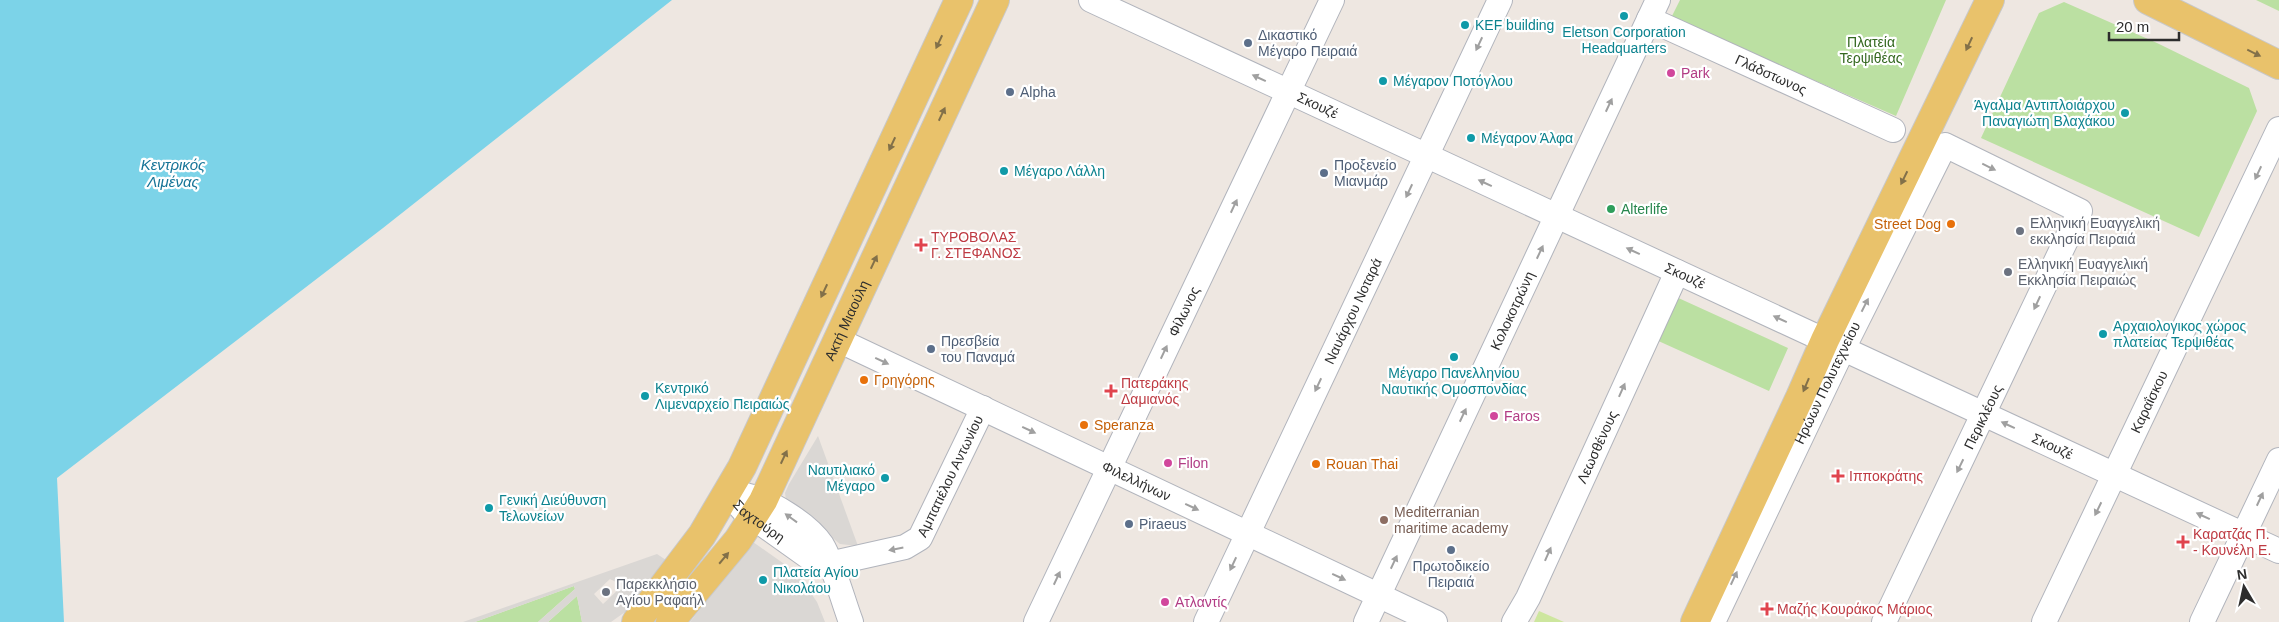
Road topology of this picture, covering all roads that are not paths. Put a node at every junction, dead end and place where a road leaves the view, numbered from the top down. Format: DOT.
graph roads {
  1 [pos="959,0"];
  2 [pos="995,0"];
  3 [pos="1090,0"];
  4 [pos="1332,0"];
  5 [pos="1500,0"];
  6 [pos="1990,0"];
  7 [pos="2148,0"];
  8 [pos="1653,10"];
  9 [pos="2279,65"];
  10 [pos="1288,91"];
  11 [pos="2279,129"];
  12 [pos="1893,130"];
  13 [pos="1935,140"];
  14 [pos="1426,155"];
  15 [pos="1557,216"];
  16 [pos="1677,272"];
  17 [pos="838,340"];
  18 [pos="1834,344"];
  19 [pos="982,408"];
  20 [pos="1984,414"];
  21 [pos="2279,460"];
  22 [pos="1109,468"];
  23 [pos="2115,475"];
  24 [pos="728,493"];
  25 [pos="758,509"];
  26 [pos="1248,534"];
  27 [pos="2244,534"];
  28 [pos="2279,551"];
  29 [pos="830,564"];
  30 [pos="1378,595"];
  31 [pos="636,622"];
  32 [pos="670,622"];
  33 [pos="851,622"];
  34 [pos="1036,622"];
  35 [pos="1206,622"];
  36 [pos="1366,622"];
  37 [pos="1435,622"];
  38 [pos="1514,622"];
  39 [pos="1695,622"];
  40 [pos="1713,622"];
  41 [pos="1884,622"];
  42 [pos="2044,622"];
  43 [pos="2202,622"];
  1 -- 24 [label="main road, one-way"];
  17 -- 2 [label="main road, Ακτή Μιαούλη, one-way"];
  10 -- 3 [label="street, Σκουζέ, one-way"];
  4 -- 10 [label="street, Φίλωνος"];
  5 -- 14 [label="street, Ναυάρχου Νοταρά, one-way"];
  6 -- 13 [label="main road, one-way"];
  7 -- 9 [label="main road, one-way"];
  8 -- 12 [label="street, Γλάδστωνος"];
  15 -- 8 [label="street, Κολοκοτρώνη, one-way"];
  10 -- 14 [label="street, Σκουζέ"];
  22 -- 10 [label="street, Φίλωνος, one-way"];
  11 -- 23 [label="street, Καραΐσκου, one-way"];
  13 -- 18 [label="main road"];
  13 -- 20 [label="street, Περικλέους, one-way"];
  15 -- 14 [label="street, Σκουζέ, one-way"];
  14 -- 26 [label="street, Ναυάρχου Νοταρά, one-way"];
  16 -- 15 [label="street, Σκουζέ, one-way"];
  30 -- 15 [label="street, Κολοκοτρώνη, one-way"];
  18 -- 16 [label="street, Σκουζέ, one-way"];
  38 -- 16 [label="street, Λεωσθένους, one-way"];
  17 -- 19 [label="street, Φιλελλήνων, one-way"];
  25 -- 17 [label="main road, Ακτή Μιαούλη, one-way"];
  18 -- 20 [label="street, Σκουζέ"];
  18 -- 39 [label="main road, Ηρώων Πολυτεχνείου, one-way"];
  40 -- 18 [label="street, Ηρώων Πολυτεχνείου, one-way"];
  19 -- 22 [label="street, Φιλελλήνων, one-way"];
  19 -- 29 [label="street, Αμπατιέλου Αντωνίου, one-way"];
  23 -- 20 [label="street, Σκουζέ, one-way"];
  20 -- 41 [label="street, Περικλέους, one-way"];
  27 -- 21 [label="street, one-way"];
  22 -- 26 [label="street, Φιλελλήνων, one-way"];
  34 -- 22 [label="street, Φίλωνος, one-way"];
  27 -- 23 [label="street, Σκουζέ, one-way"];
  23 -- 42 [label="street, Καραΐσκου, one-way"];
  24 -- 25 [label="street, Σαχτούρη"];
  24 -- 31 [label="main road"];
  25 -- 29 [label="street, Σαχτούρη"];
  32 -- 25 [label="main road, Ακτή Μιαούλη, one-way"];
  26 -- 30 [label="street, Φιλελλήνων, one-way"];
  26 -- 35 [label="street, Ναυάρχου Νοταρά, one-way"];
  27 -- 28 [label="street, Σκουζέ"];
  27 -- 43 [label="street"];
  29 -- 33 [label="street, Σαχτούρη"];
  30 -- 36 [label="street, Κολοκοτρώνη"];
  30 -- 37 [label="street, Φιλελλήνων"];
}
